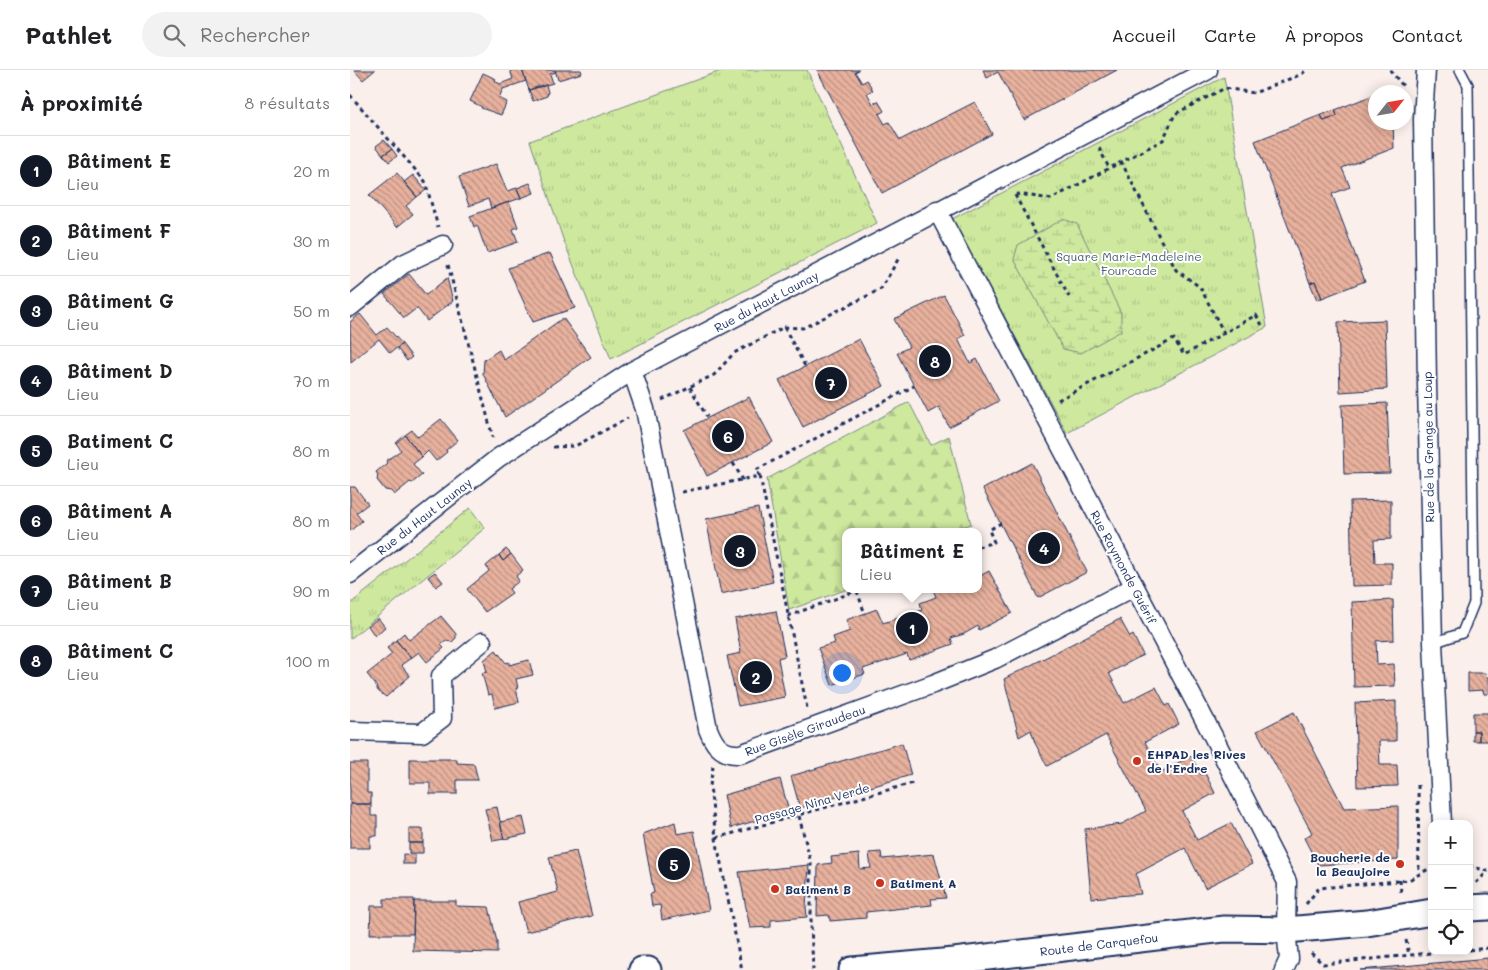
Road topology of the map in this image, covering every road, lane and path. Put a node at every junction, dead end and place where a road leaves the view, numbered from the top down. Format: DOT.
graph roads {
  1 [pos="1208,70"];
  2 [pos="1306,70"];
  3 [pos="1390,70"];
  4 [pos="1426,70"];
  5 [pos="1460,70"];
  6 [pos="1402,85"];
  7 [pos="1121,161"];
  8 [pos="1015,195"];
  9 [pos="1006,200"];
  10 [pos="937,210"];
  11 [pos="443,244"];
  12 [pos="906,252"];
  13 [pos="1069,297"];
  14 [pos="350,307"];
  15 [pos="1262,325"];
  16 [pos="784,327"];
  17 [pos="1224,333"];
  18 [pos="806,366"];
  19 [pos="632,371"];
  20 [pos="914,386"];
  21 [pos="690,387"];
  22 [pos="645,409"];
  23 [pos="1041,409"];
  24 [pos="707,417"];
  25 [pos="552,447"];
  26 [pos="733,463"];
  27 [pos="760,476"];
  28 [pos="743,480"];
  29 [pos="662,496"];
  30 [pos="1001,524"];
  31 [pos="982,546"];
  32 [pos="350,574"];
  33 [pos="1134,587"];
  34 [pos="851,593"];
  35 [pos="858,593"];
  36 [pos="865,614"];
  37 [pos="788,616"];
  38 [pos="482,642"];
  39 [pos="1432,643"];
  40 [pos="811,729"];
  41 [pos="350,731"];
  42 [pos="722,750"];
  43 [pos="913,783"];
  44 [pos="799,816"];
  45 [pos="1442,820"];
  46 [pos="716,838"];
  47 [pos="1473,867"];
  48 [pos="1428,869"];
  49 [pos="1488,871"];
  50 [pos="1473,885"];
  51 [pos="1488,907"];
  52 [pos="1473,908"];
  53 [pos="1428,913"];
  54 [pos="1286,930"];
  55 [pos="1488,948"];
  56 [pos="1473,950"];
  57 [pos="1428,953"];
  58 [pos="642,970"];
  59 [pos="648,970"];
  60 [pos="742,970"];
  61 [pos="813,970"];
  62 [pos="852,970"];
  63 [pos="1284,970"];
  1 -- 10 [label="street, Rue du Haut Launay"];
  2 -- 7 [label="path"];
  3 -- 6 [label="path"];
  4 -- 39 [label="street, Rue de la Grange au Loup"];
  5 -- 39 [label="lane"];
  7 -- 8 [label="path"];
  7 -- 17 [label="path"];
  8 -- 9 [label="path"];
  8 -- 13 [label="path"];
  10 -- 19 [label="street, Rue du Haut Launay"];
  10 -- 23 [label="street, Rue Raymonde Guérif"];
  11 -- 14 [label="street"];
  12 -- 16 [label="path"];
  15 -- 17 [label="path"];
  16 -- 18 [label="path"];
  16 -- 21 [label="path"];
  17 -- 23 [label="path"];
  19 -- 22 [label="street"];
  19 -- 32 [label="street, Rue du Haut Launay"];
  20 -- 27 [label="path"];
  21 -- 22 [label="path"];
  21 -- 24 [label="path"];
  22 -- 25 [label="path"];
  22 -- 29 [label="street"];
  23 -- 33 [label="street, Rue Raymonde Guérif"];
  26 -- 28 [label="path"];
  27 -- 28 [label="path"];
  27 -- 37 [label="path"];
  28 -- 29 [label="path"];
  29 -- 42 [label="street"];
  30 -- 31 [label="path"];
  33 -- 40 [label="street, Rue Gisèle Giraudeau"];
  33 -- 54 [label="street, Rue Raymonde Guérif"];
  34 -- 37 [label="path"];
  35 -- 36 [label="path"];
  37 -- 40 [label="path"];
  38 -- 41 [label="street"];
  39 -- 45 [label="street, Rue de la Grange au Loup"];
  40 -- 42 [label="street, Rue Gisèle Giraudeau"];
  42 -- 46 [label="path"];
  43 -- 44 [label="path, Passage Nina Verde"];
  44 -- 46 [label="path, Passage Nina Verde"];
  44 -- 61 [label="path"];
  46 -- 60 [label="path"];
  47 -- 49 [label="path"];
  48 -- 54 [label="path"];
  49 -- 50 [label="path"];
  51 -- 52 [label="main road"];
  53 -- 54 [label="main road, Route de Carquefou"];
  54 -- 57 [label="path"];
  54 -- 62 [label="main road, Route de Carquefou"];
  54 -- 63 [label="street, Rue Raymonde Guérif"];
  55 -- 56 [label="path"];
  58 -- 59 [label="main road"];
}
